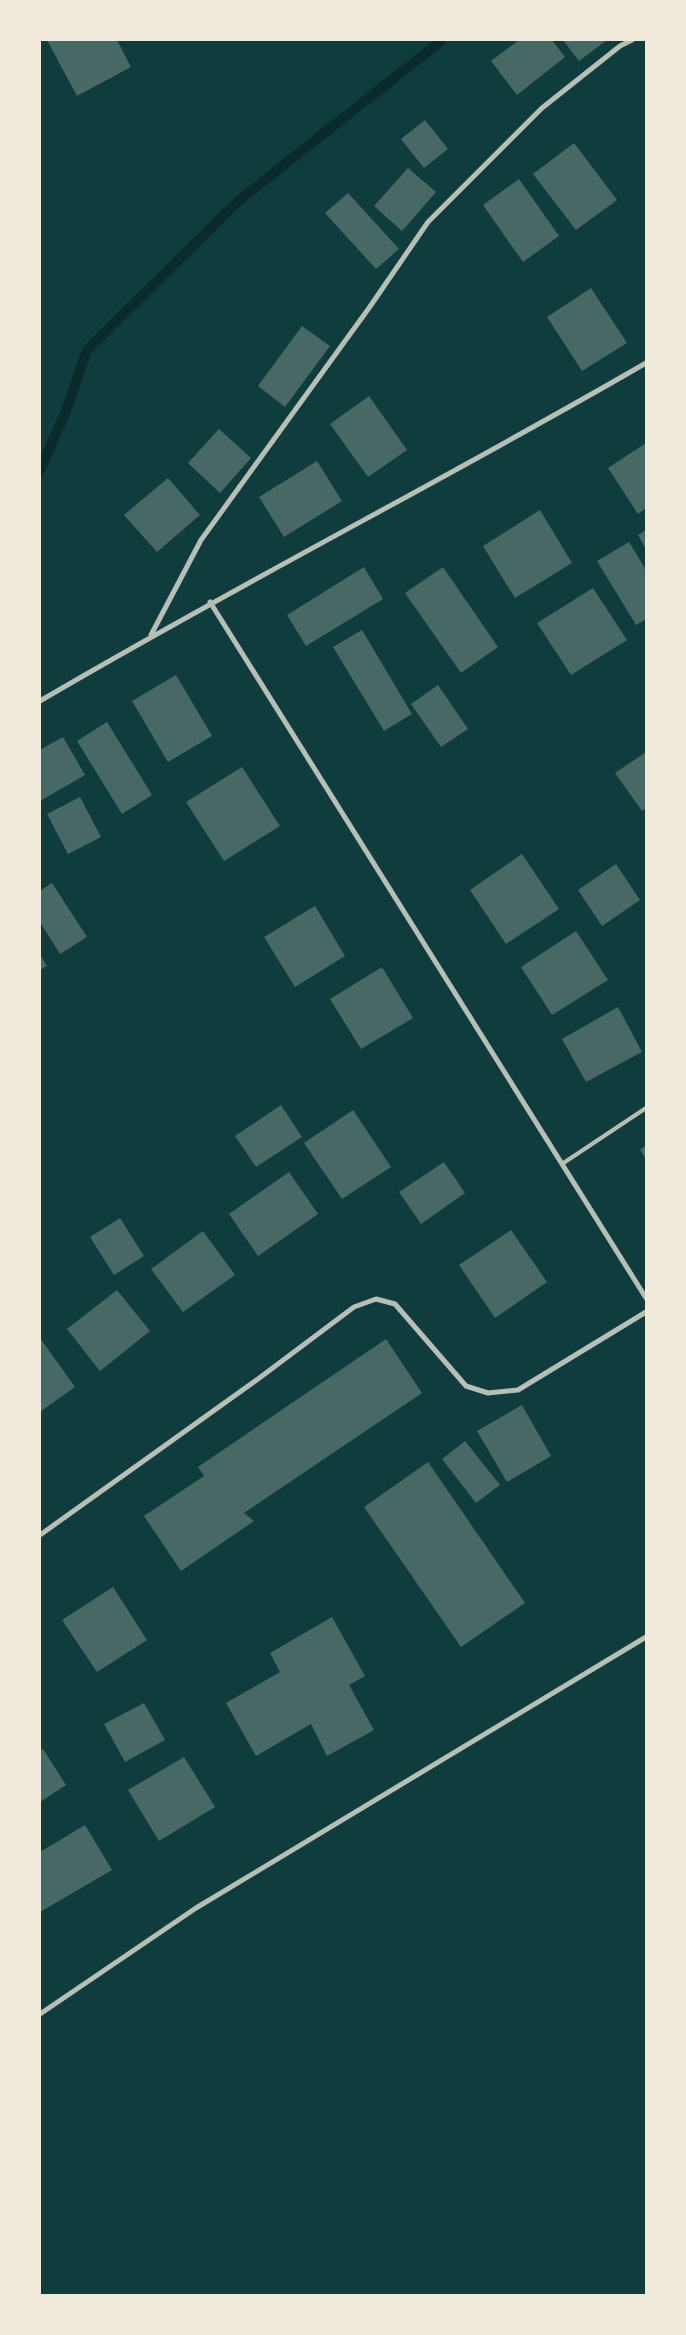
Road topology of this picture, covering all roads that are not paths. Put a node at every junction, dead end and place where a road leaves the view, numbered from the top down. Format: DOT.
graph roads {
  1 [pos="632,40"];
  2 [pos="646,363"];
  3 [pos="210,602"];
  4 [pos="152,636"];
  5 [pos="40,701"];
  6 [pos="646,1108"];
  7 [pos="562,1164"];
  8 [pos="646,1298"];
  9 [pos="646,1312"];
  10 [pos="40,1535"];
  11 [pos="646,1637"];
  12 [pos="40,2014"];
  1 -- 4 [label="street"];
  2 -- 3 [label="street"];
  3 -- 4 [label="street"];
  3 -- 7 [label="street"];
  4 -- 5 [label="street"];
  6 -- 7 [label="lane"];
  7 -- 8 [label="street"];
  9 -- 10 [label="street"];
  11 -- 12 [label="street"];
}
